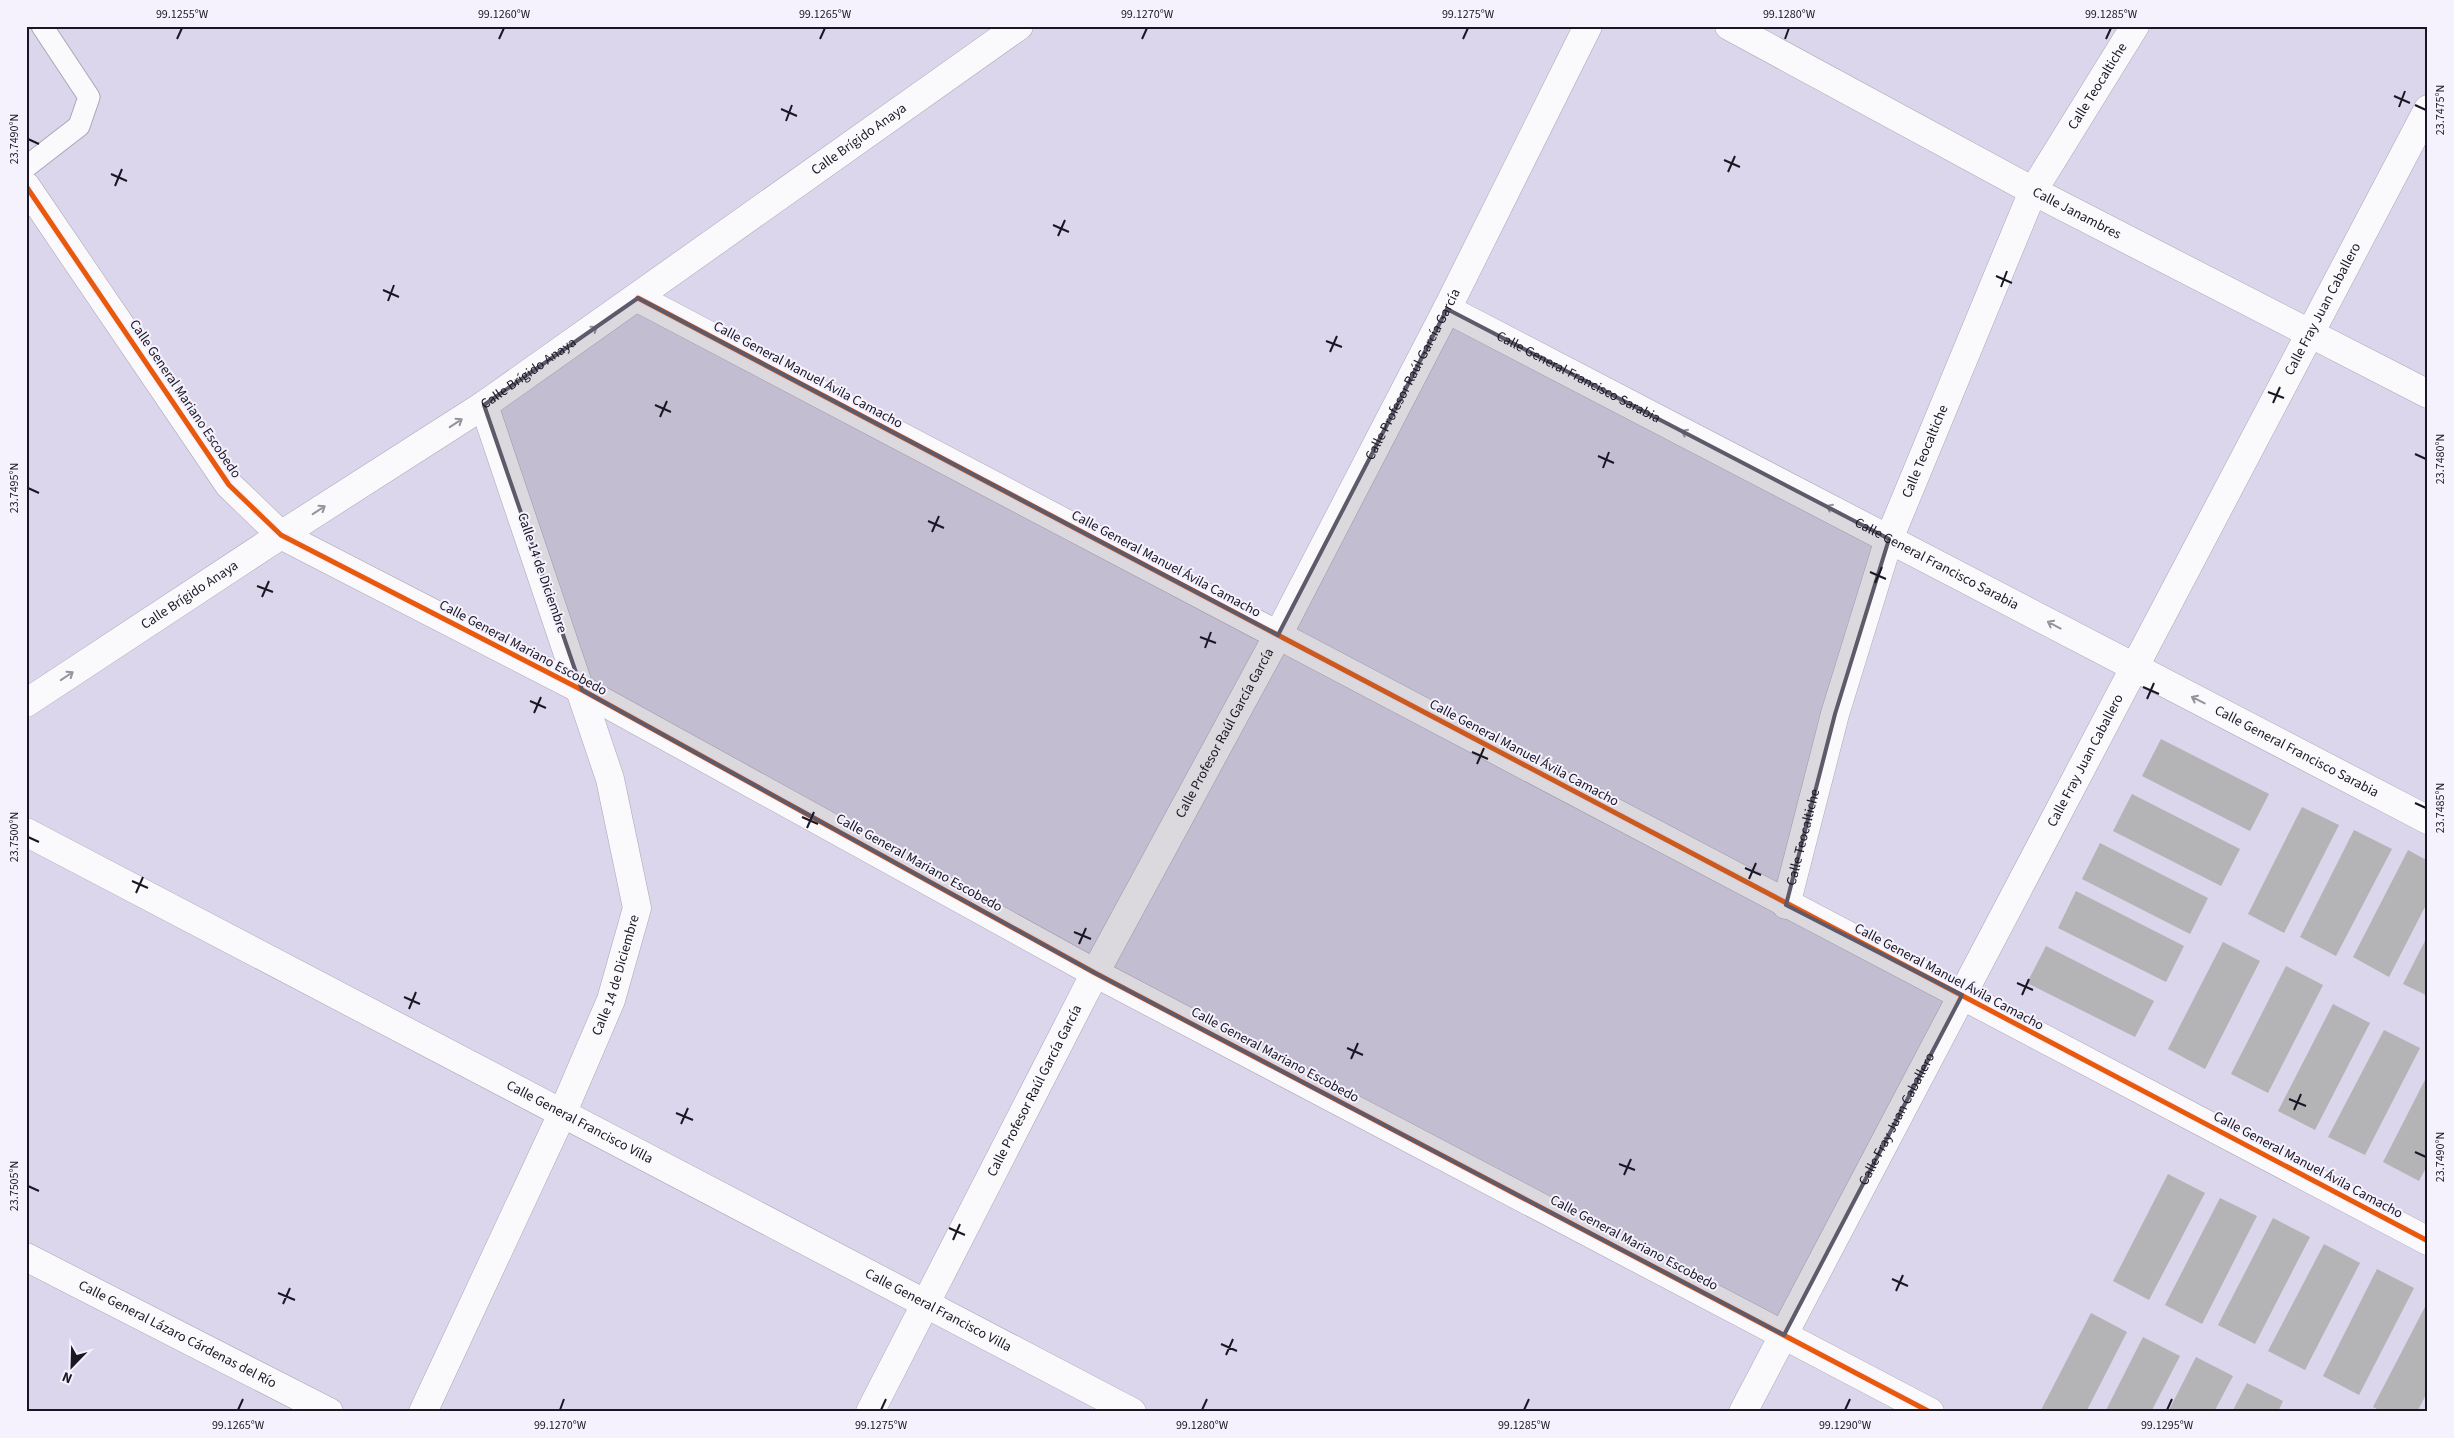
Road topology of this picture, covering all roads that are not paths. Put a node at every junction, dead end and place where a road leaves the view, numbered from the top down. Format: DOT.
graph roads {
  1 [pos="42,26"];
  2 [pos="1019,26"];
  3 [pos="1588,26"];
  4 [pos="1729,26"];
  5 [pos="2135,26"];
  6 [pos="2428,109"];
  7 [pos="26,167"];
  8 [pos="26,186"];
  9 [pos="2033,191"];
  10 [pos="638,298"];
  11 [pos="1447,309"];
  12 [pos="2310,333"];
  13 [pos="2428,394"];
  14 [pos="484,405"];
  15 [pos="281,535"];
  16 [pos="1889,539"];
  17 [pos="1278,636"];
  18 [pos="2134,667"];
  19 [pos="582,690"];
  20 [pos="26,703"];
  21 [pos="2428,820"];
  22 [pos="26,832"];
  23 [pos="1786,905"];
  24 [pos="1095,974"];
  25 [pos="1962,996"];
  26 [pos="562,1114"];
  27 [pos="2428,1242"];
  28 [pos="26,1257"];
  29 [pos="925,1304"];
  30 [pos="1784,1335"];
  31 [pos="329,1412"];
  32 [pos="423,1412"];
  33 [pos="870,1412"];
  34 [pos="1132,1412"];
  35 [pos="1743,1412"];
  36 [pos="1930,1412"];
  1 -- 7 [label="lane"];
  2 -- 10 [label="street, Calle Brígido Anaya"];
  3 -- 11 [label="street, Calle Profesor Raúl García García"];
  4 -- 9 [label="street, Calle Janambres"];
  5 -- 9 [label="street, Calle Teocaltiche"];
  6 -- 12 [label="street, Calle Fray Juan Caballero"];
  8 -- 15 [label="street, Calle General Mariano Escobedo"];
  9 -- 12 [label="street, Calle Janambres"];
  9 -- 16 [label="street, Calle Teocaltiche"];
  14 -- 10 [label="street, Calle Brígido Anaya, one-way"];
  10 -- 17 [label="street, Calle General Manuel Ávila Camacho"];
  16 -- 11 [label="street, Calle General Francisco Sarabia, one-way"];
  11 -- 17 [label="street, Calle Profesor Raúl García García"];
  12 -- 13 [label="street, Calle Janambres"];
  12 -- 18 [label="street, Calle Fray Juan Caballero"];
  15 -- 14 [label="street, Calle Brígido Anaya, one-way"];
  14 -- 19 [label="street, Calle 14 de Diciembre"];
  15 -- 19 [label="street, Calle General Mariano Escobedo"];
  20 -- 15 [label="street, Calle Brígido Anaya, one-way"];
  18 -- 16 [label="street, Calle General Francisco Sarabia, one-way"];
  16 -- 23 [label="street, Calle Teocaltiche"];
  17 -- 23 [label="street, Calle General Manuel Ávila Camacho"];
  17 -- 24 [label="street, Calle Profesor Raúl García García"];
  21 -- 18 [label="street, Calle General Francisco Sarabia, one-way"];
  18 -- 25 [label="street, Calle Fray Juan Caballero"];
  19 -- 24 [label="street, Calle General Mariano Escobedo"];
  19 -- 26 [label="street, Calle 14 de Diciembre"];
  22 -- 26 [label="street, Calle General Francisco Villa"];
  23 -- 25 [label="street, Calle General Manuel Ávila Camacho"];
  24 -- 29 [label="street, Calle Profesor Raúl García García"];
  24 -- 30 [label="street, Calle General Mariano Escobedo"];
  25 -- 27 [label="street, Calle General Manuel Ávila Camacho"];
  25 -- 30 [label="street, Calle Fray Juan Caballero"];
  26 -- 29 [label="street, Calle General Francisco Villa"];
  26 -- 32 [label="street, Calle 14 de Diciembre"];
  28 -- 31 [label="street, Calle General Lázaro Cárdenas del Río"];
  29 -- 33 [label="street, Calle Profesor Raúl García García"];
  29 -- 34 [label="street, Calle General Francisco Villa"];
  30 -- 35 [label="street, Calle Fray Juan Caballero"];
  30 -- 36 [label="street, Calle General Mariano Escobedo"];
}
